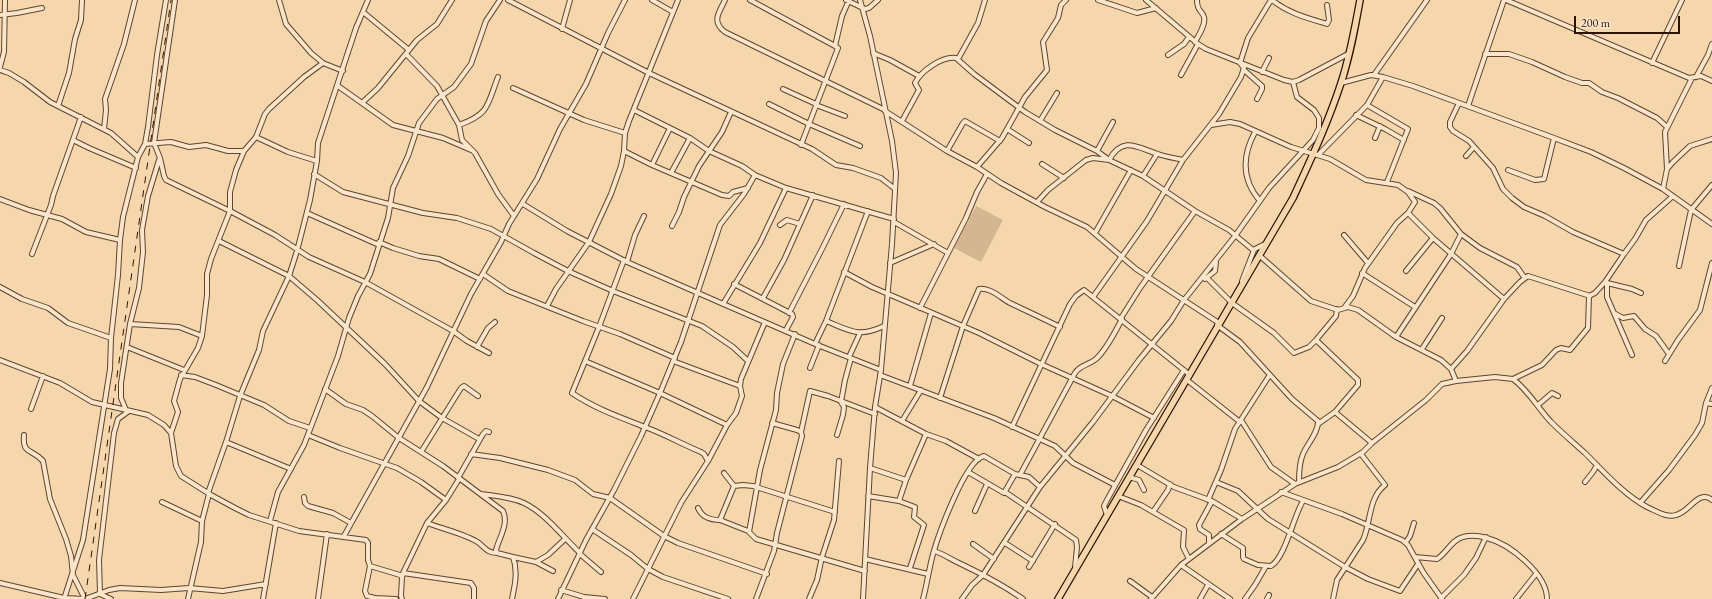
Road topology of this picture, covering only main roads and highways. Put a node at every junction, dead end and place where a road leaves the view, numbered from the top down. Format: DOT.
graph roads {
  1 [pos="1360,0"];
  2 [pos="1058,599"];
  1 -- 2 [label="highway"];
}
